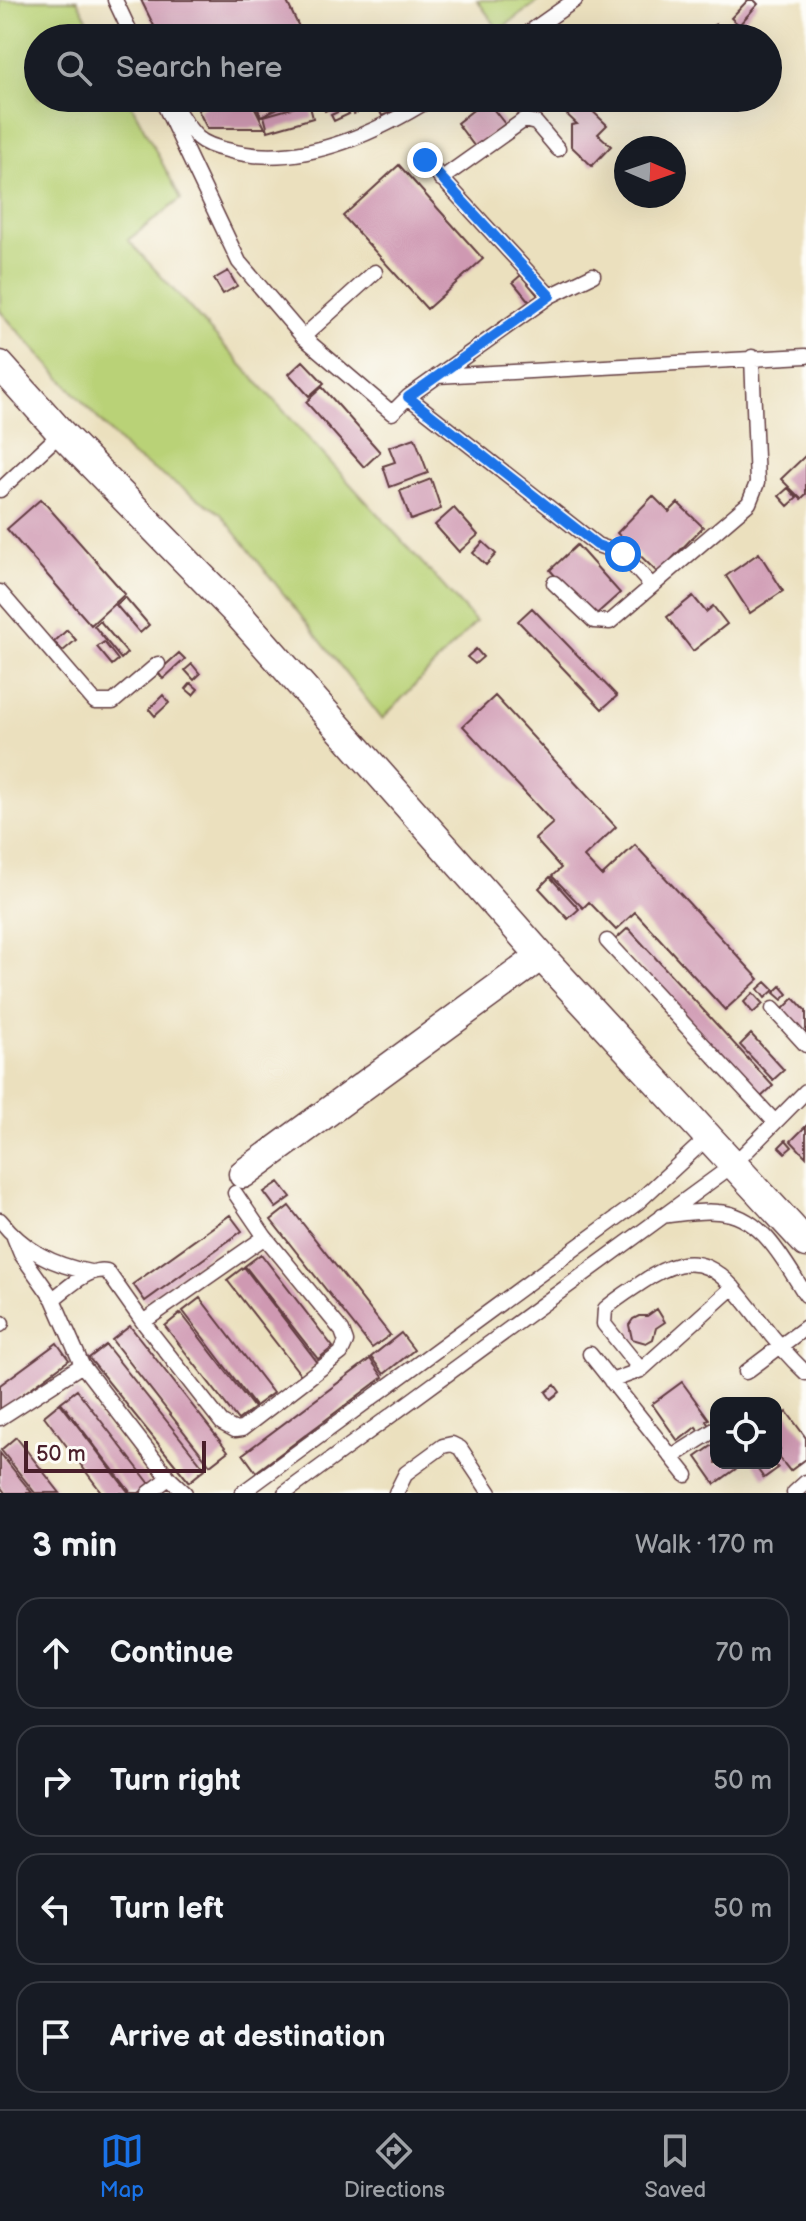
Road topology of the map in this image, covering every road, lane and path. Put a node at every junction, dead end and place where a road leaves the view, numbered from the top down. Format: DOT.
graph roads {
  1 [pos="115,0"];
  2 [pos="575,0"];
  3 [pos="126,24"];
  4 [pos="541,24"];
  5 [pos="168,112"];
  6 [pos="179,112"];
  7 [pos="410,112"];
  8 [pos="558,149"];
  9 [pos="425,160"];
  10 [pos="441,179"];
  11 [pos="375,272"];
  12 [pos="593,275"];
  13 [pos="550,296"];
  14 [pos="303,337"];
  15 [pos="806,356"];
  16 [pos="752,357"];
  17 [pos="0,365"];
  18 [pos="436,376"];
  19 [pos="408,397"];
  20 [pos="61,433"];
  21 [pos="0,490"];
  22 [pos="554,583"];
  23 [pos="651,585"];
  24 [pos="0,592"];
  25 [pos="158,664"];
  26 [pos="607,941"];
  27 [pos="541,956"];
  28 [pos="773,1009"];
  29 [pos="806,1045"];
  30 [pos="806,1091"];
  31 [pos="774,1121"];
  32 [pos="708,1137"];
  33 [pos="733,1165"];
  34 [pos="239,1183"];
  35 [pos="662,1216"];
  36 [pos="0,1220"];
  37 [pos="14,1237"];
  38 [pos="265,1237"];
  39 [pos="806,1243"];
  40 [pos="90,1272"];
  41 [pos="733,1287"];
  42 [pos="806,1295"];
  43 [pos="53,1299"];
  44 [pos="143,1322"];
  45 [pos="806,1327"];
  46 [pos="780,1348"];
  47 [pos="431,1354"];
  48 [pos="590,1354"];
  49 [pos="82,1365"];
  50 [pos="641,1370"];
  51 [pos="746,1372"];
  52 [pos="806,1373"];
  53 [pos="446,1374"];
  54 [pos="611,1381"];
  55 [pos="0,1418"];
  56 [pos="710,1433"];
  57 [pos="672,1457"];
  58 [pos="686,1475"];
  59 [pos="169,1478"];
  60 [pos="806,1482"];
  61 [pos="401,1490"];
  62 [pos="149,1493"];
  63 [pos="185,1493"];
  64 [pos="242,1493"];
  65 [pos="285,1493"];
  66 [pos="490,1493"];
  67 [pos="794,1493"];
  1 -- 3 [label="lane"];
  2 -- 4 [label="lane"];
  5 -- 14 [label="lane"];
  6 -- 7 [label="lane"];
  8 -- 10 [label="lane"];
  9 -- 10 [label="lane"];
  10 -- 13 [label="lane"];
  11 -- 14 [label="lane"];
  12 -- 13 [label="lane"];
  13 -- 18 [label="lane"];
  14 -- 19 [label="lane"];
  15 -- 16 [label="lane"];
  16 -- 18 [label="lane"];
  16 -- 23 [label="lane"];
  17 -- 20 [label="street"];
  18 -- 19 [label="lane"];
  19 -- 23 [label="lane"];
  20 -- 21 [label="lane"];
  20 -- 27 [label="street"];
  22 -- 23 [label="lane"];
  24 -- 25 [label="lane"];
  26 -- 31 [label="lane"];
  27 -- 32 [label="street"];
  27 -- 34 [label="street"];
  28 -- 29 [label="lane"];
  30 -- 31 [label="lane"];
  31 -- 33 [label="lane"];
  32 -- 33 [label="street"];
  32 -- 47 [label="lane"];
  33 -- 35 [label="lane"];
  33 -- 39 [label="street"];
  34 -- 38 [label="lane"];
  35 -- 42 [label="lane"];
  35 -- 53 [label="lane"];
  36 -- 37 [label="lane"];
  37 -- 40 [label="lane"];
  37 -- 43 [label="lane"];
  38 -- 44 [label="lane"];
  38 -- 44 [label="lane"];
  40 -- 43 [label="lane"];
  40 -- 44 [label="lane"];
  41 -- 46 [label="lane"];
  41 -- 50 [label="lane"];
  41 -- 50 [label="lane"];
  43 -- 49 [label="lane"];
  45 -- 46 [label="lane"];
  46 -- 51 [label="lane"];
  46 -- 52 [label="lane"];
  47 -- 53 [label="lane"];
  47 -- 64 [label="lane"];
  48 -- 54 [label="lane"];
  49 -- 55 [label="lane"];
  49 -- 59 [label="lane"];
  50 -- 54 [label="lane"];
  53 -- 65 [label="lane"];
  54 -- 57 [label="lane"];
  56 -- 57 [label="lane"];
  57 -- 58 [label="lane"];
  59 -- 62 [label="lane"];
  59 -- 63 [label="lane"];
  60 -- 67 [label="lane"];
  61 -- 66 [label="lane"];
}
